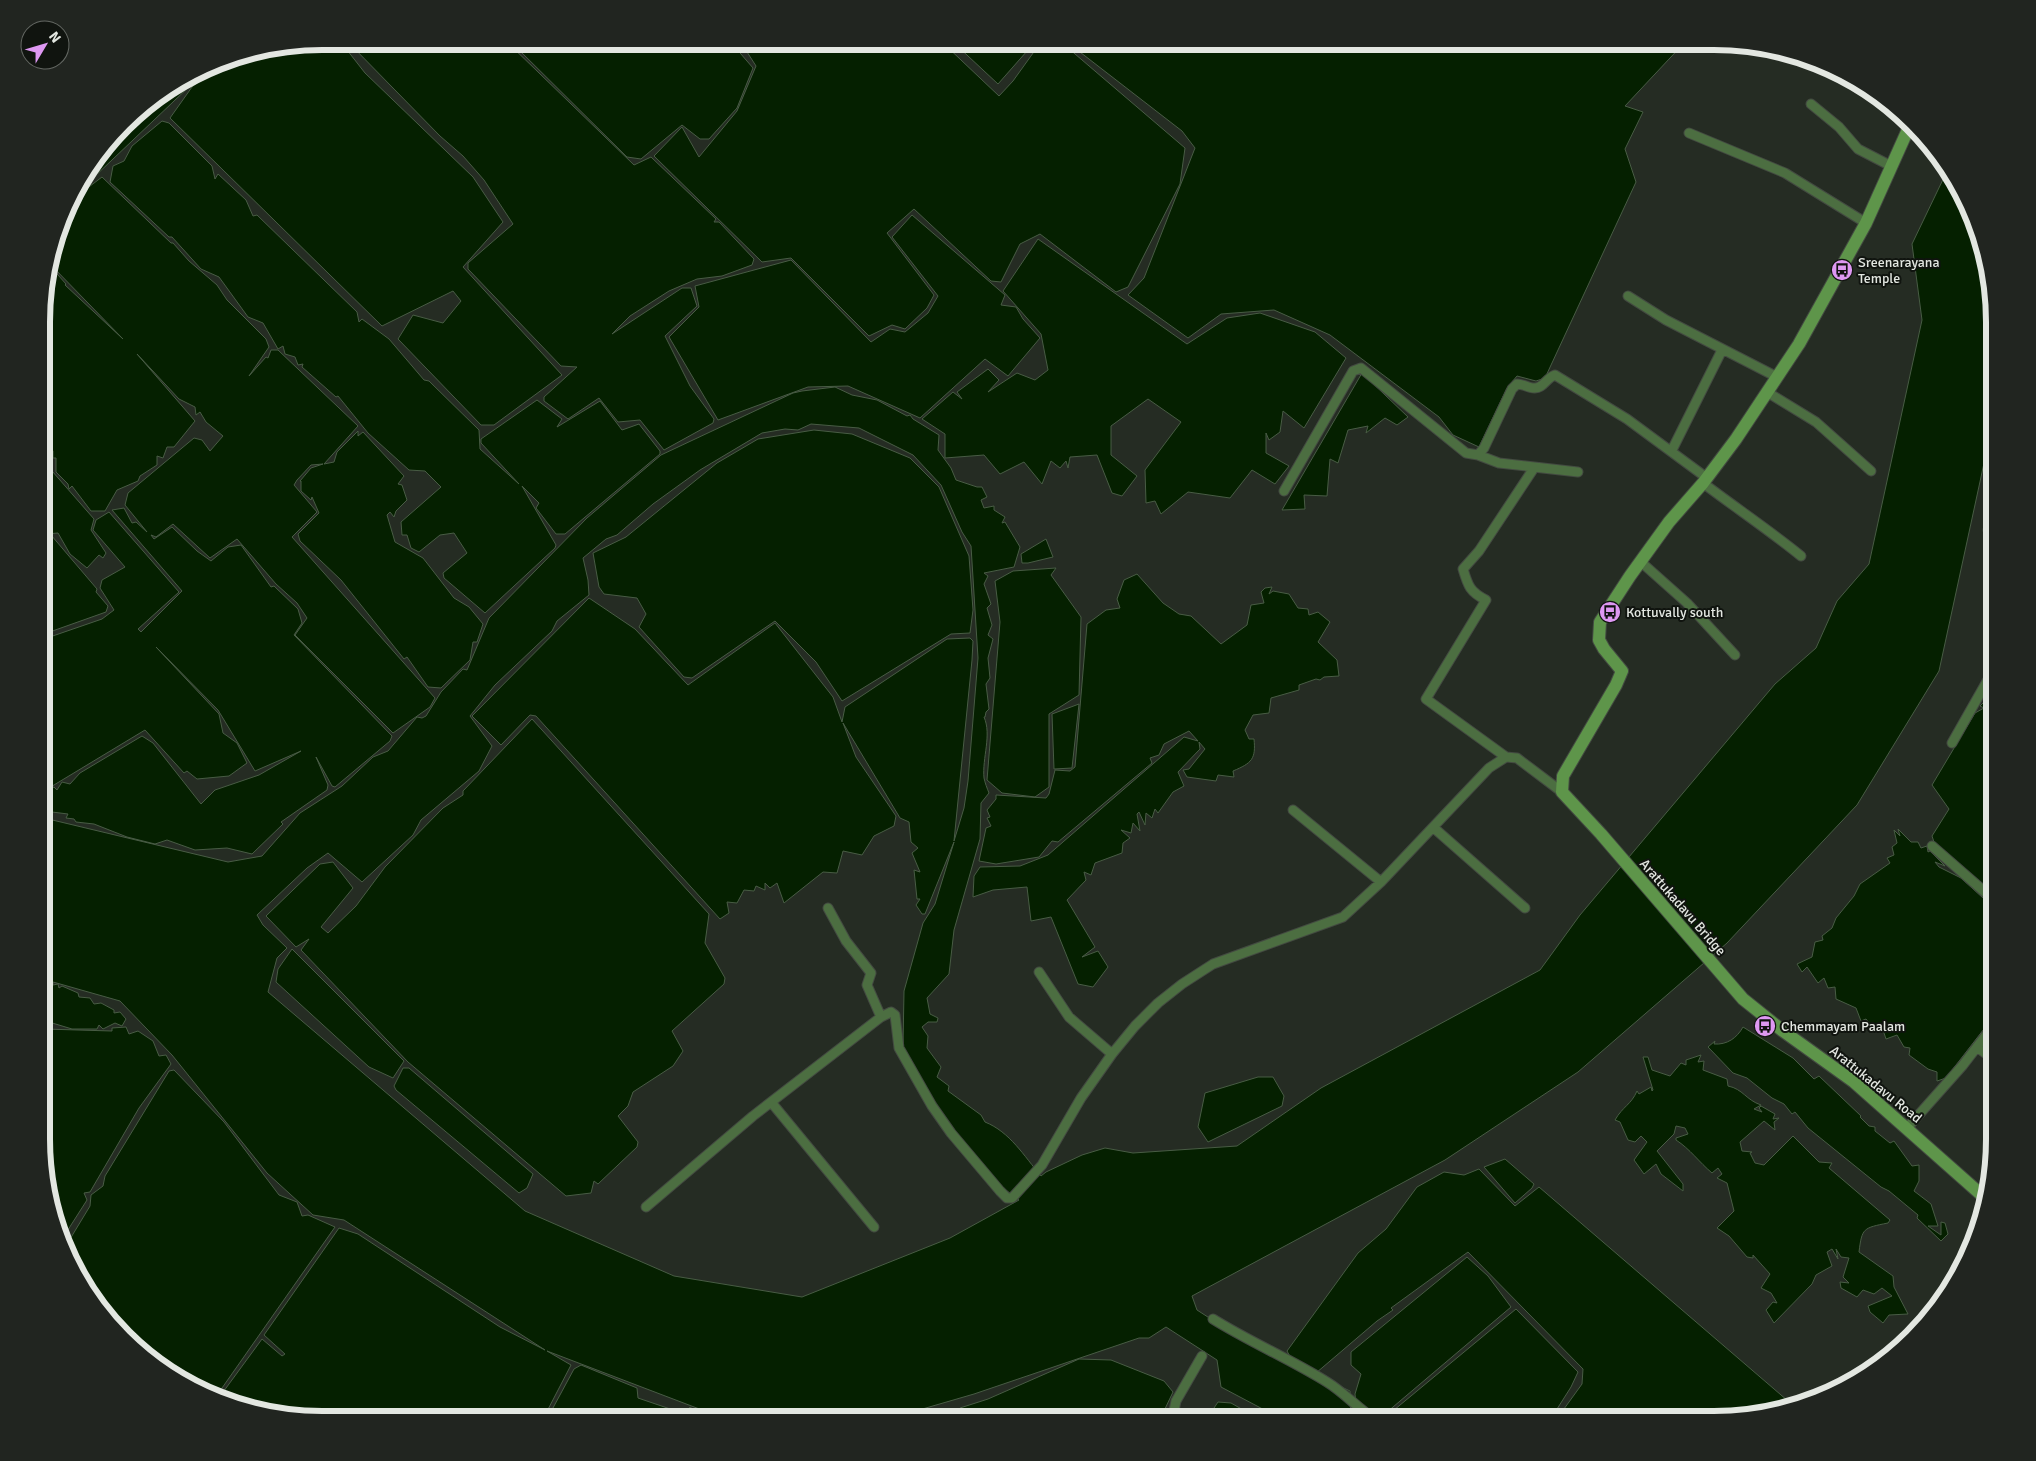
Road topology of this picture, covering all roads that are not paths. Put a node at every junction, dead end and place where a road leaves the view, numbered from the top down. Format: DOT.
graph roads {
  1 [pos="1811,104"];
  2 [pos="1907,131"];
  3 [pos="1689,133"];
  4 [pos="1891,166"];
  5 [pos="1866,223"];
  6 [pos="1628,296"];
  7 [pos="1722,350"];
  8 [pos="1777,377"];
  9 [pos="1767,392"];
  10 [pos="1672,450"];
  11 [pos="1478,455"];
  12 [pos="1534,468"];
  13 [pos="1871,471"];
  14 [pos="1578,472"];
  15 [pos="1705,480"];
  16 [pos="1284,492"];
  17 [pos="1802,556"];
  18 [pos="1641,562"];
  19 [pos="1735,655"];
  20 [pos="1986,683"];
  21 [pos="1952,743"];
  22 [pos="1506,757"];
  23 [pos="1562,792"];
  24 [pos="1293,810"];
  25 [pos="1434,828"];
  26 [pos="1932,846"];
  27 [pos="1381,882"];
  28 [pos="1986,893"];
  29 [pos="828,908"];
  30 [pos="1525,908"];
  31 [pos="1039,972"];
  32 [pos="1743,999"];
  33 [pos="881,1017"];
  34 [pos="1986,1036"];
  35 [pos="1977,1047"];
  36 [pos="1112,1054"];
  37 [pos="1986,1054"];
  38 [pos="771,1102"];
  39 [pos="1907,1128"];
  40 [pos="1981,1194"];
  41 [pos="646,1207"];
  42 [pos="874,1227"];
  43 [pos="1213,1318"];
  44 [pos="1202,1356"];
  45 [pos="1174,1411"];
  46 [pos="1364,1411"];
  1 -- 4 [label="street"];
  2 -- 4 [label="main road"];
  3 -- 5 [label="street"];
  4 -- 5 [label="main road"];
  5 -- 8 [label="main road"];
  6 -- 7 [label="street"];
  7 -- 8 [label="street"];
  7 -- 10 [label="street"];
  8 -- 9 [label="main road"];
  9 -- 13 [label="street"];
  9 -- 15 [label="main road"];
  10 -- 11 [label="street"];
  10 -- 15 [label="street"];
  11 -- 12 [label="street"];
  11 -- 16 [label="street"];
  12 -- 14 [label="street"];
  12 -- 22 [label="street"];
  15 -- 17 [label="street"];
  15 -- 18 [label="main road"];
  18 -- 19 [label="street"];
  18 -- 23 [label="main road"];
  20 -- 21 [label="street"];
  22 -- 23 [label="street"];
  22 -- 25 [label="street"];
  23 -- 32 [label="main road, Arattukadavu Bridge"];
  24 -- 27 [label="street"];
  25 -- 27 [label="street"];
  25 -- 30 [label="street"];
  26 -- 28 [label="street"];
  27 -- 36 [label="street"];
  29 -- 33 [label="street"];
  31 -- 36 [label="street"];
  32 -- 39 [label="main road, Arattukadavu Road"];
  33 -- 36 [label="street"];
  33 -- 38 [label="street"];
  34 -- 35 [label="street"];
  35 -- 37 [label="street"];
  35 -- 39 [label="street"];
  38 -- 41 [label="street"];
  38 -- 42 [label="street"];
  39 -- 40 [label="main road, Arattukadavu Road"];
  43 -- 46 [label="street"];
  44 -- 45 [label="street"];
}
